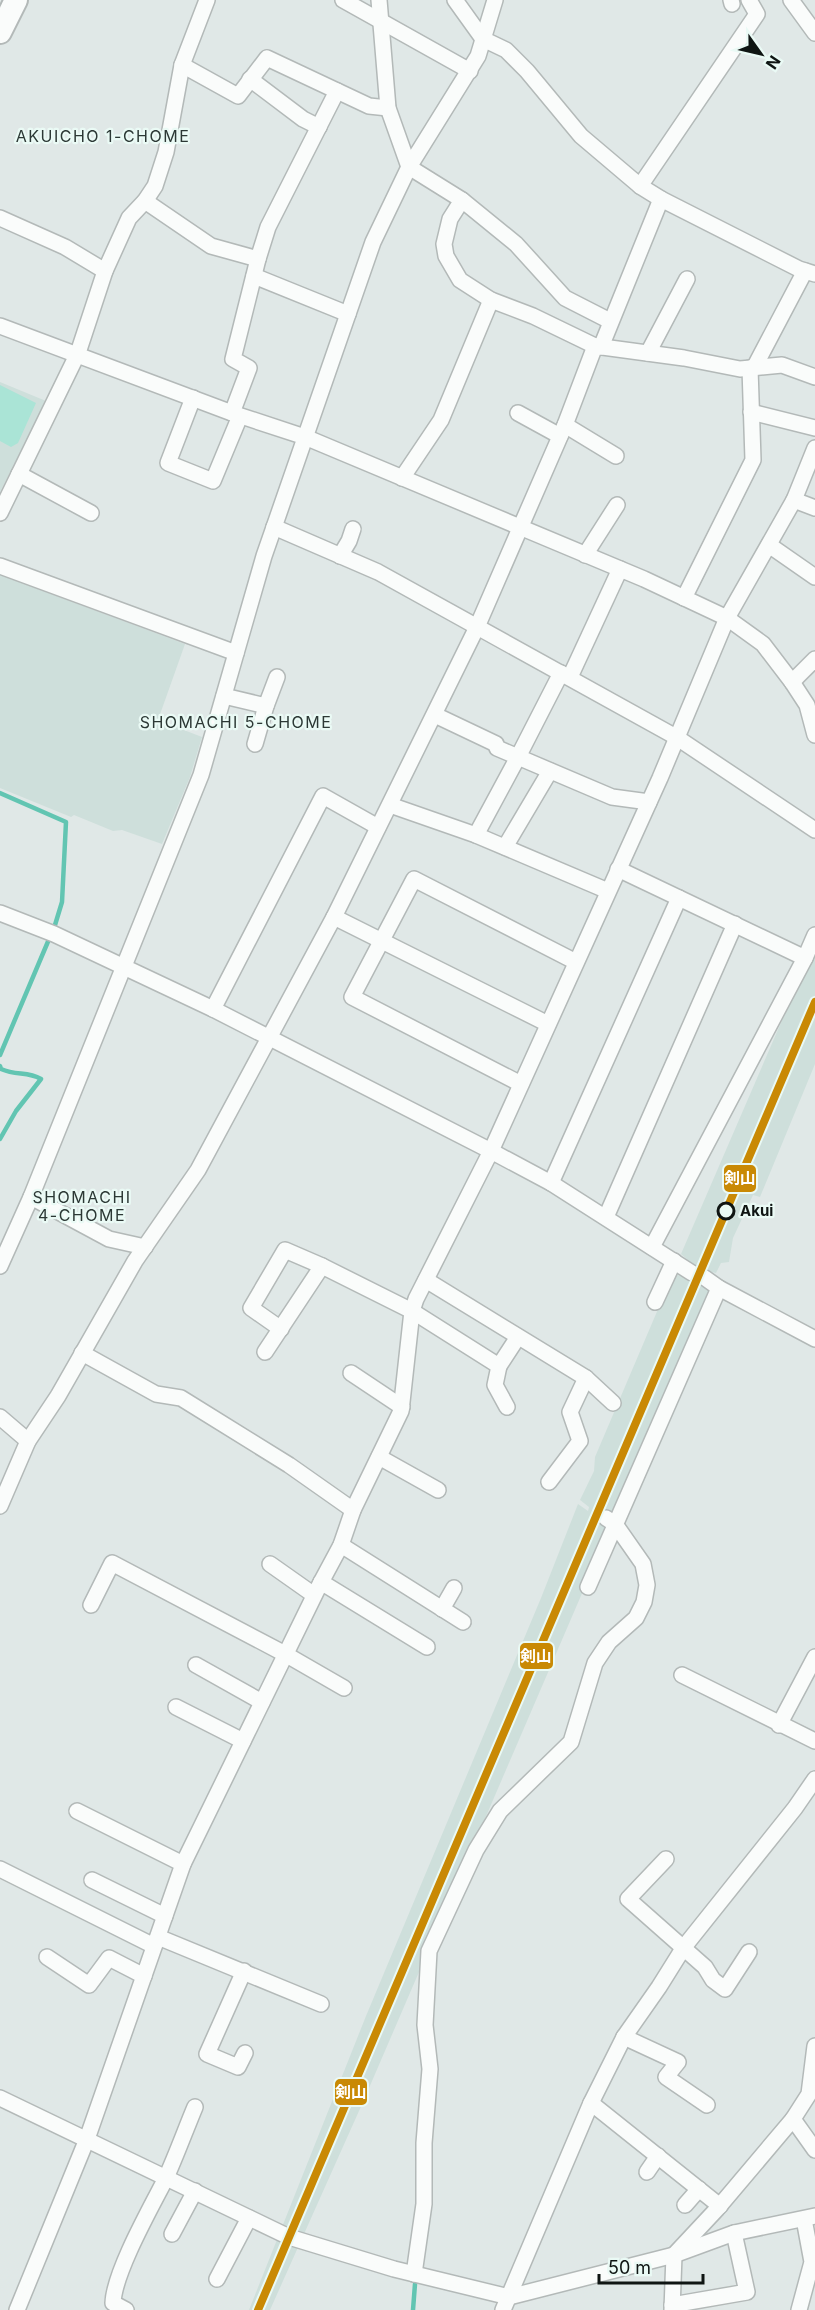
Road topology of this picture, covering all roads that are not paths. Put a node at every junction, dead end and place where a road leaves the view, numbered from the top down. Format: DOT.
graph roads {
  1 [pos="16,0"];
  2 [pos="207,0"];
  3 [pos="343,0"];
  4 [pos="379,0"];
  5 [pos="455,0"];
  6 [pos="495,0"];
  7 [pos="749,0"];
  8 [pos="791,0"];
  9 [pos="382,22"];
  10 [pos="0,32"];
  11 [pos="815,33"];
  12 [pos="483,39"];
  13 [pos="182,65"];
  14 [pos="470,71"];
  15 [pos="250,79"];
  16 [pos="337,91"];
  17 [pos="388,108"];
  18 [pos="319,128"];
  19 [pos="409,167"];
  20 [pos="640,186"];
  21 [pos="661,199"];
  22 [pos="462,200"];
  23 [pos="145,201"];
  24 [pos="0,218"];
  25 [pos="258,259"];
  26 [pos="105,271"];
  27 [pos="810,272"];
  28 [pos="254,276"];
  29 [pos="687,279"];
  30 [pos="491,300"];
  31 [pos="348,314"];
  32 [pos="610,321"];
  33 [pos="0,326"];
  34 [pos="598,346"];
  35 [pos="78,353"];
  36 [pos="648,353"];
  37 [pos="753,367"];
  38 [pos="815,377"];
  39 [pos="193,398"];
  40 [pos="518,412"];
  41 [pos="751,412"];
  42 [pos="236,414"];
  43 [pos="815,428"];
  44 [pos="562,431"];
  45 [pos="305,437"];
  46 [pos="815,448"];
  47 [pos="616,456"];
  48 [pos="19,474"];
  49 [pos="402,478"];
  50 [pos="794,500"];
  51 [pos="617,505"];
  52 [pos="815,508"];
  53 [pos="0,513"];
  54 [pos="91,513"];
  55 [pos="274,527"];
  56 [pos="519,528"];
  57 [pos="353,529"];
  58 [pos="769,545"];
  59 [pos="585,555"];
  60 [pos="340,556"];
  61 [pos="0,566"];
  62 [pos="620,569"];
  63 [pos="815,577"];
  64 [pos="684,598"];
  65 [pos="727,618"];
  66 [pos="477,627"];
  67 [pos="236,653"];
  68 [pos="815,659"];
  69 [pos="565,675"];
  70 [pos="277,677"];
  71 [pos="792,682"];
  72 [pos="224,696"];
  73 [pos="811,702"];
  74 [pos="266,706"];
  75 [pos="435,715"];
  76 [pos="815,735"];
  77 [pos="676,737"];
  78 [pos="255,744"];
  79 [pos="518,757"];
  80 [pos="550,771"];
  81 [pos="649,802"];
  82 [pos="390,805"];
  83 [pos="378,827"];
  84 [pos="815,830"];
  85 [pos="476,835"];
  86 [pos="505,847"];
  87 [pos="618,869"];
  88 [pos="608,891"];
  89 [pos="679,898"];
  90 [pos="0,913"];
  91 [pos="334,917"];
  92 [pos="735,924"];
  93 [pos="815,935"];
  94 [pos="382,941"];
  95 [pos="805,958"];
  96 [pos="576,962"];
  97 [pos="125,967"];
  98 [pos="213,1009"];
  99 [pos="548,1024"];
  100 [pos="271,1038"];
  101 [pos="521,1084"];
  102 [pos="491,1151"];
  103 [pos="550,1183"];
  104 [pos="31,1197"];
  105 [pos="606,1217"];
  106 [pos="145,1247"];
  107 [pos="652,1247"];
  108 [pos="674,1261"];
  109 [pos="1,1262"];
  110 [pos="322,1266"];
  111 [pos="426,1280"];
  112 [pos="719,1288"];
  113 [pos="655,1302"];
  114 [pos="412,1311"];
  115 [pos="281,1329"];
  116 [pos="518,1337"];
  117 [pos="815,1339"];
  118 [pos="264,1352"];
  119 [pos="82,1353"];
  120 [pos="499,1366"];
  121 [pos="351,1373"];
  122 [pos="586,1378"];
  123 [pos="613,1403"];
  124 [pos="402,1407"];
  125 [pos="507,1407"];
  126 [pos="0,1417"];
  127 [pos="28,1442"];
  128 [pos="380,1457"];
  129 [pos="549,1482"];
  130 [pos="438,1490"];
  131 [pos="0,1506"];
  132 [pos="353,1510"];
  133 [pos="610,1521"];
  134 [pos="341,1545"];
  135 [pos="270,1564"];
  136 [pos="454,1587"];
  137 [pos="588,1587"];
  138 [pos="318,1588"];
  139 [pos="91,1605"];
  140 [pos="442,1609"];
  141 [pos="463,1622"];
  142 [pos="427,1647"];
  143 [pos="285,1654"];
  144 [pos="815,1657"];
  145 [pos="196,1665"];
  146 [pos="682,1675"];
  147 [pos="344,1689"];
  148 [pos="262,1702"];
  149 [pos="176,1707"];
  150 [pos="779,1725"];
  151 [pos="243,1741"];
  152 [pos="815,1741"];
  153 [pos="815,1779"];
  154 [pos="77,1811"];
  155 [pos="666,1859"];
  156 [pos="183,1864"];
  157 [pos="0,1869"];
  158 [pos="92,1880"];
  159 [pos="165,1916"];
  160 [pos="156,1941"];
  161 [pos="684,1947"];
  162 [pos="749,1952"];
  163 [pos="47,1957"];
  164 [pos="244,1971"];
  165 [pos="144,1976"];
  166 [pos="321,2004"];
  167 [pos="624,2037"];
  168 [pos="815,2046"];
  169 [pos="245,2053"];
  170 [pos="0,2098"];
  171 [pos="591,2103"];
  172 [pos="707,2106"];
  173 [pos="195,2107"];
  174 [pos="793,2119"];
  175 [pos="87,2139"];
  176 [pos="815,2150"];
  177 [pos="658,2156"];
  178 [pos="647,2172"];
  179 [pos="166,2177"];
  180 [pos="699,2189"];
  181 [pos="195,2191"];
  182 [pos="685,2205"];
  183 [pos="720,2206"];
  184 [pos="810,2217"];
  185 [pos="249,2218"];
  186 [pos="734,2233"];
  187 [pos="172,2234"];
  188 [pos="674,2255"];
  189 [pos="414,2274"];
  190 [pos="217,2279"];
  191 [pos="506,2303"];
  192 [pos="672,2308"];
  193 [pos="17,2310"];
  194 [pos="126,2310"];
  195 [pos="799,2310"];
  1 -- 10 [label="highway"];
  2 -- 13 [label="street"];
  3 -- 9 [label="street"];
  4 -- 9 [label="street"];
  5 -- 12 [label="street"];
  6 -- 12 [label="street"];
  7 -- 20 [label="street"];
  8 -- 11 [label="street"];
  9 -- 14 [label="street"];
  9 -- 17 [label="street"];
  12 -- 14 [label="street"];
  12 -- 20 [label="street"];
  13 -- 15 [label="street"];
  13 -- 23 [label="street"];
  14 -- 19 [label="street"];
  15 -- 16 [label="street"];
  15 -- 18 [label="street"];
  16 -- 17 [label="street"];
  16 -- 18 [label="street"];
  17 -- 19 [label="street"];
  18 -- 25 [label="street"];
  19 -- 22 [label="street"];
  19 -- 31 [label="street"];
  20 -- 21 [label="street"];
  21 -- 27 [label="street"];
  21 -- 32 [label="street"];
  22 -- 30 [label="street"];
  22 -- 32 [label="street"];
  23 -- 25 [label="street"];
  23 -- 26 [label="street"];
  24 -- 26 [label="street"];
  25 -- 28 [label="street"];
  26 -- 35 [label="street"];
  27 -- 37 [label="street"];
  28 -- 31 [label="street"];
  28 -- 42 [label="street"];
  29 -- 36 [label="street"];
  30 -- 34 [label="street"];
  30 -- 49 [label="street"];
  31 -- 45 [label="street"];
  32 -- 34 [label="street"];
  33 -- 35 [label="street"];
  34 -- 36 [label="street"];
  34 -- 44 [label="street"];
  35 -- 39 [label="street"];
  35 -- 48 [label="street"];
  36 -- 37 [label="street"];
  37 -- 38 [label="street"];
  37 -- 41 [label="street"];
  39 -- 42 [label="street"];
  39 -- 42 [label="street"];
  40 -- 44 [label="street"];
  41 -- 43 [label="street"];
  41 -- 64 [label="street"];
  42 -- 45 [label="street"];
  44 -- 47 [label="street"];
  44 -- 56 [label="street"];
  45 -- 49 [label="street"];
  45 -- 55 [label="street"];
  46 -- 50 [label="street"];
  48 -- 53 [label="street"];
  48 -- 54 [label="street"];
  49 -- 56 [label="street"];
  50 -- 52 [label="street"];
  50 -- 58 [label="street"];
  51 -- 59 [label="street"];
  55 -- 60 [label="street"];
  55 -- 67 [label="street"];
  56 -- 59 [label="street"];
  56 -- 66 [label="street"];
  57 -- 60 [label="street"];
  58 -- 63 [label="street"];
  58 -- 65 [label="street"];
  59 -- 62 [label="street"];
  60 -- 66 [label="street"];
  61 -- 67 [label="street"];
  62 -- 64 [label="street"];
  62 -- 69 [label="street"];
  64 -- 65 [label="street"];
  65 -- 71 [label="street"];
  65 -- 77 [label="street"];
  66 -- 69 [label="street"];
  66 -- 75 [label="street"];
  67 -- 72 [label="street"];
  68 -- 71 [label="street"];
  69 -- 77 [label="street"];
  69 -- 79 [label="street"];
  70 -- 74 [label="street"];
  71 -- 73 [label="street"];
  72 -- 74 [label="street"];
  72 -- 97 [label="street"];
  73 -- 76 [label="street"];
  74 -- 78 [label="street"];
  75 -- 79 [label="street"];
  75 -- 82 [label="street"];
  77 -- 81 [label="street"];
  77 -- 84 [label="street"];
  79 -- 80 [label="street"];
  79 -- 85 [label="street"];
  80 -- 81 [label="street"];
  80 -- 86 [label="street"];
  81 -- 87 [label="street"];
  82 -- 83 [label="street"];
  82 -- 85 [label="street"];
  83 -- 91 [label="street"];
  83 -- 98 [label="street"];
  85 -- 86 [label="street"];
  86 -- 88 [label="street"];
  87 -- 88 [label="street"];
  87 -- 89 [label="street"];
  88 -- 96 [label="street"];
  89 -- 92 [label="street"];
  89 -- 103 [label="street"];
  90 -- 97 [label="street"];
  91 -- 94 [label="street"];
  91 -- 100 [label="street"];
  92 -- 95 [label="street"];
  92 -- 105 [label="street"];
  93 -- 95 [label="street"];
  94 -- 96 [label="street"];
  94 -- 99 [label="street"];
  94 -- 101 [label="street"];
  95 -- 107 [label="street"];
  96 -- 99 [label="street"];
  97 -- 98 [label="street"];
  97 -- 104 [label="street"];
  98 -- 100 [label="street"];
  99 -- 101 [label="street"];
  100 -- 102 [label="street"];
  100 -- 106 [label="street"];
  101 -- 102 [label="street"];
  102 -- 103 [label="street"];
  102 -- 111 [label="street"];
  103 -- 105 [label="street"];
  104 -- 106 [label="street"];
  104 -- 109 [label="street"];
  105 -- 107 [label="street"];
  106 -- 119 [label="street"];
  107 -- 108 [label="street"];
  108 -- 112 [label="street"];
  108 -- 113 [label="street"];
  110 -- 114 [label="street"];
  110 -- 115 [label="street"];
  110 -- 115 [label="street"];
  111 -- 114 [label="street"];
  111 -- 116 [label="street"];
  112 -- 117 [label="street"];
  112 -- 133 [label="street"];
  114 -- 120 [label="street"];
  114 -- 124 [label="street"];
  115 -- 118 [label="street"];
  116 -- 120 [label="street"];
  116 -- 122 [label="street"];
  119 -- 127 [label="street"];
  119 -- 132 [label="street"];
  120 -- 125 [label="street"];
  121 -- 124 [label="street"];
  122 -- 123 [label="street"];
  122 -- 129 [label="street"];
  124 -- 128 [label="street"];
  126 -- 127 [label="street"];
  127 -- 131 [label="street"];
  128 -- 130 [label="street"];
  128 -- 132 [label="street"];
  132 -- 134 [label="street"];
  133 -- 137 [label="street"];
  133 -- 189 [label="street"];
  134 -- 138 [label="street"];
  134 -- 140 [label="street"];
  135 -- 138 [label="street"];
  136 -- 140 [label="street"];
  138 -- 142 [label="street"];
  138 -- 143 [label="street"];
  139 -- 143 [label="street"];
  140 -- 141 [label="street"];
  143 -- 147 [label="street"];
  143 -- 148 [label="street"];
  144 -- 150 [label="street"];
  145 -- 148 [label="street"];
  146 -- 150 [label="street"];
  148 -- 151 [label="street"];
  149 -- 151 [label="street"];
  150 -- 152 [label="street"];
  151 -- 156 [label="street"];
  153 -- 161 [label="street"];
  154 -- 156 [label="street"];
  155 -- 161 [label="street"];
  156 -- 159 [label="street"];
  157 -- 160 [label="street"];
  158 -- 159 [label="street"];
  159 -- 160 [label="street"];
  160 -- 164 [label="street"];
  160 -- 165 [label="street"];
  161 -- 162 [label="street"];
  161 -- 167 [label="street"];
  163 -- 165 [label="street"];
  164 -- 166 [label="street"];
  164 -- 169 [label="street"];
  165 -- 175 [label="street"];
  167 -- 171 [label="street"];
  167 -- 172 [label="street"];
  168 -- 174 [label="street"];
  170 -- 175 [label="street"];
  171 -- 177 [label="street"];
  171 -- 191 [label="street"];
  173 -- 179 [label="street"];
  174 -- 176 [label="street"];
  174 -- 183 [label="street"];
  175 -- 179 [label="street"];
  175 -- 193 [label="street"];
  177 -- 178 [label="street"];
  177 -- 180 [label="street"];
  179 -- 181 [label="street"];
  179 -- 194 [label="street"];
  180 -- 182 [label="street"];
  180 -- 183 [label="street"];
  181 -- 185 [label="street"];
  181 -- 187 [label="street"];
  183 -- 188 [label="street"];
  184 -- 186 [label="street"];
  184 -- 195 [label="street"];
  185 -- 189 [label="street"];
  185 -- 190 [label="street"];
  186 -- 188 [label="street"];
  186 -- 192 [label="street"];
  188 -- 191 [label="street"];
  188 -- 192 [label="street"];
  189 -- 191 [label="street"];
}
